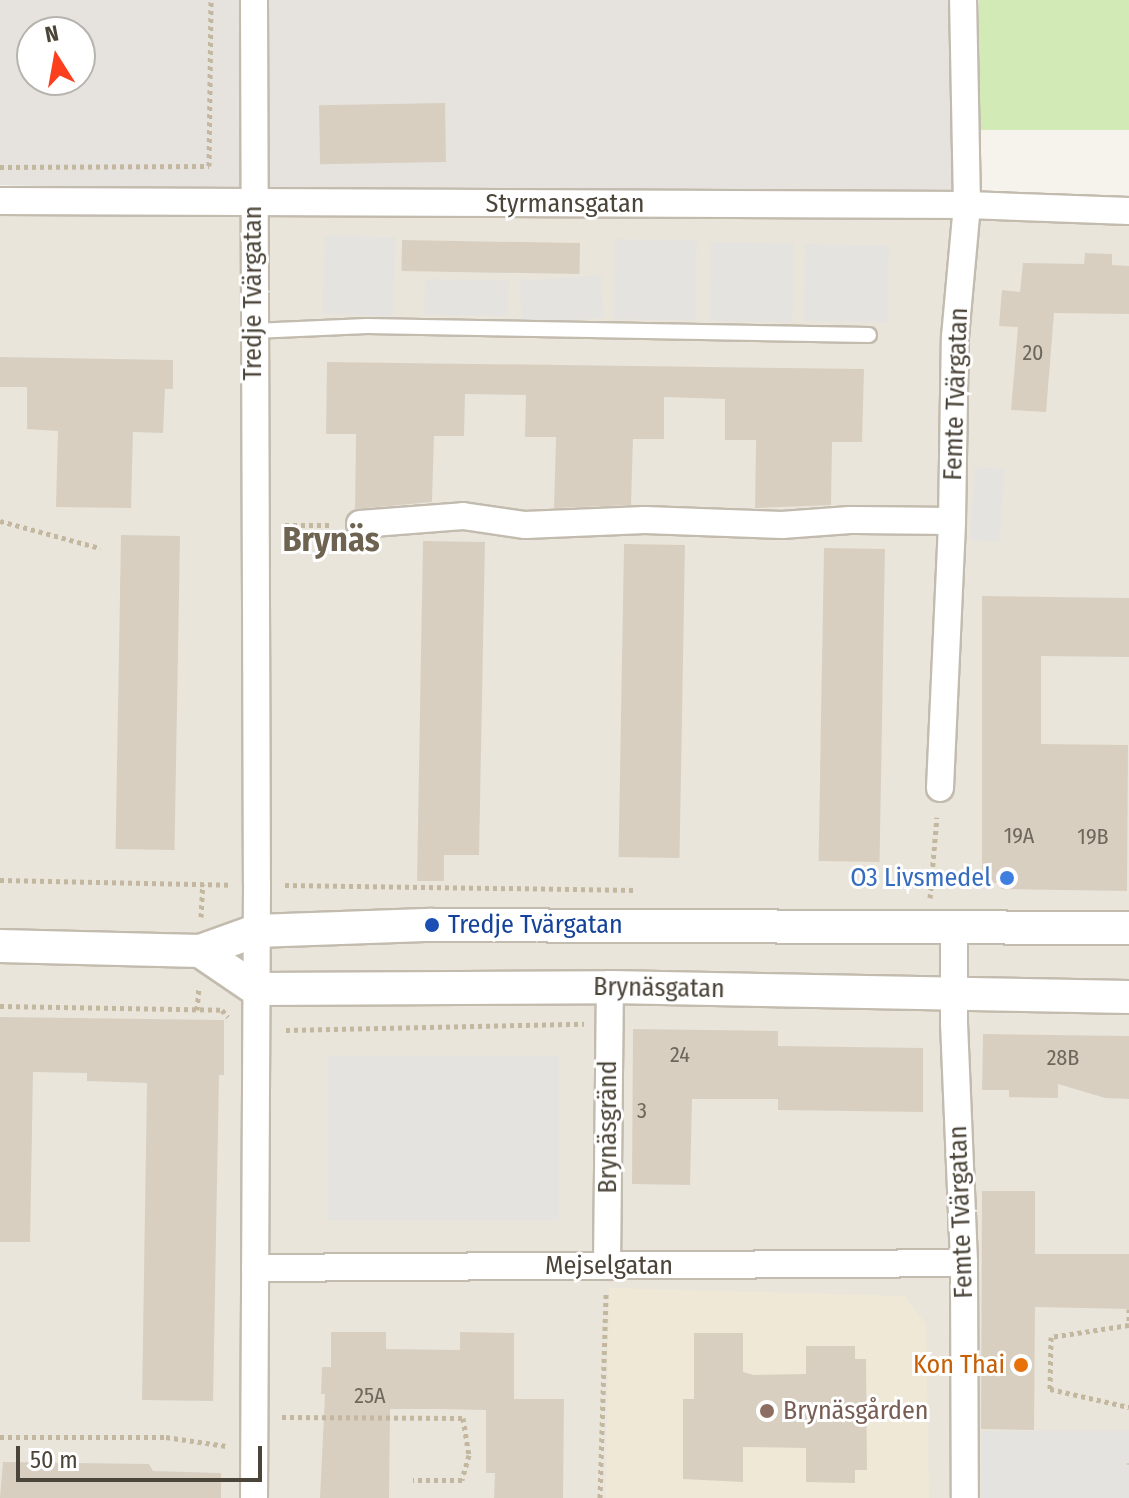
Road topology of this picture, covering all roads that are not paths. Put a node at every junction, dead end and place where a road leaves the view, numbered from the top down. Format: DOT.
graph roads {
  1 [pos="254,0"];
  2 [pos="963,0"];
  3 [pos="0,201"];
  4 [pos="252,203"];
  5 [pos="967,205"];
  6 [pos="1129,211"];
  7 [pos="253,331"];
  8 [pos="869,335"];
  9 [pos="952,521"];
  10 [pos="360,524"];
  11 [pos="940,788"];
  12 [pos="954,927"];
  13 [pos="1129,928"];
  14 [pos="256,931"];
  15 [pos="0,946"];
  16 [pos="200,951"];
  17 [pos="610,987"];
  18 [pos="256,989"];
  19 [pos="953,993"];
  20 [pos="1129,997"];
  21 [pos="964,1263"];
  22 [pos="607,1266"];
  23 [pos="255,1268"];
  24 [pos="254,1498"];
  25 [pos="965,1498"];
  1 -- 4 [label="street, Tredje Tvärgatan"];
  2 -- 5 [label="street, Femte Tvärgatan"];
  3 -- 4 [label="street, Styrmansgatan"];
  4 -- 5 [label="street, Styrmansgatan"];
  4 -- 7 [label="street, Tredje Tvärgatan"];
  5 -- 6 [label="street, Styrmansgatan"];
  5 -- 9 [label="street, Femte Tvärgatan"];
  7 -- 8 [label="lane"];
  7 -- 14 [label="street, Tredje Tvärgatan"];
  9 -- 10 [label="street"];
  9 -- 11 [label="street, Femte Tvärgatan"];
  12 -- 13 [label="street"];
  12 -- 14 [label="street"];
  12 -- 19 [label="street, Femte Tvärgatan"];
  14 -- 16 [label="street"];
  14 -- 18 [label="street, Tredje Tvärgatan"];
  15 -- 16 [label="street"];
  16 -- 18 [label="street"];
  17 -- 18 [label="street, Brynäsgatan"];
  17 -- 19 [label="street, Brynäsgatan"];
  17 -- 22 [label="street, Brynäsgränd"];
  18 -- 23 [label="street, Tredje Tvärgatan"];
  19 -- 20 [label="street, Brynäsgatan"];
  19 -- 21 [label="street, Femte Tvärgatan"];
  21 -- 22 [label="street, Mejselgatan"];
  21 -- 25 [label="street, Femte Tvärgatan"];
  22 -- 23 [label="street, Mejselgatan"];
  23 -- 24 [label="street, Tredje Tvärgatan"];
}
